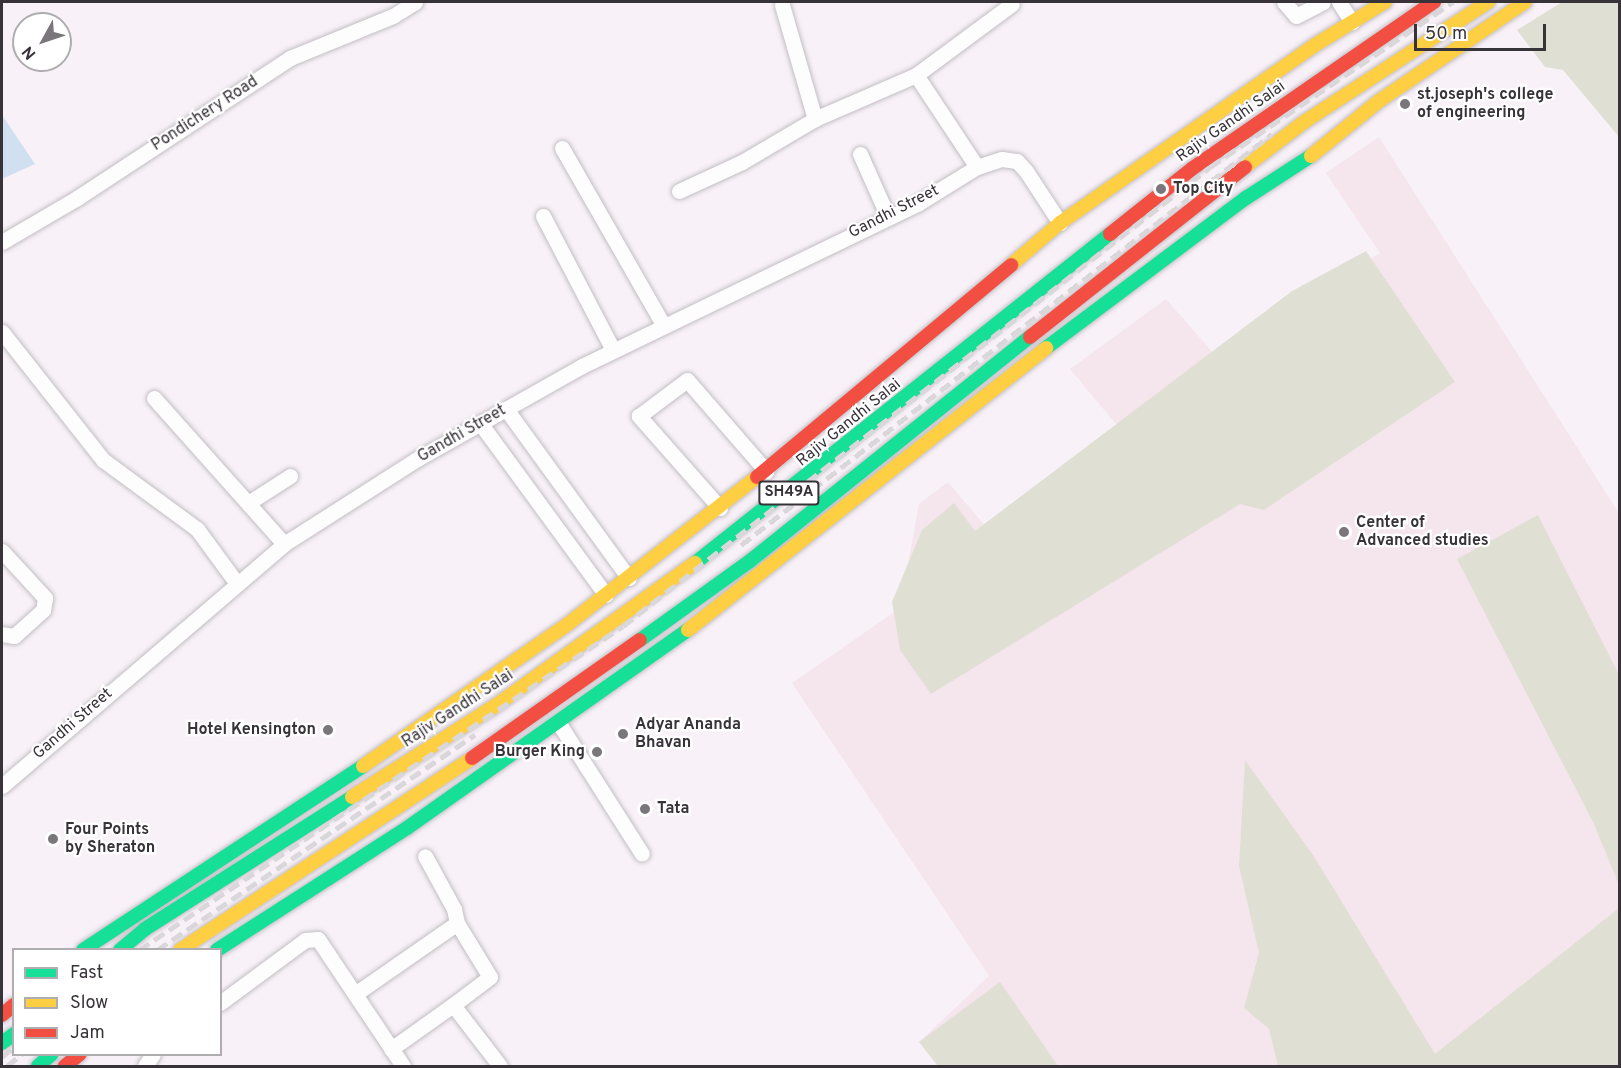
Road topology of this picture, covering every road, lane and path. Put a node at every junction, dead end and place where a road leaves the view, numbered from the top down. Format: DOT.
graph roads {
  1 [pos="415,2"];
  2 [pos="1284,2"];
  3 [pos="1323,2"];
  4 [pos="1339,2"];
  5 [pos="1385,2"];
  6 [pos="1434,2"];
  7 [pos="1445,2"];
  8 [pos="1488,2"];
  9 [pos="1525,2"];
  10 [pos="1012,4"];
  11 [pos="782,5"];
  12 [pos="1352,22"];
  13 [pos="1457,22"];
  14 [pos="916,75"];
  15 [pos="815,119"];
  16 [pos="562,148"];
  17 [pos="860,154"];
  18 [pos="977,166"];
  19 [pos="679,191"];
  20 [pos="543,216"];
  21 [pos="888,217"];
  22 [pos="1060,223"];
  23 [pos="2,242"];
  24 [pos="664,326"];
  25 [pos="2,332"];
  26 [pos="613,350"];
  27 [pos="154,398"];
  28 [pos="506,409"];
  29 [pos="480,423"];
  30 [pos="766,471"];
  31 [pos="290,476"];
  32 [pos="248,503"];
  33 [pos="720,508"];
  34 [pos="284,544"];
  35 [pos="2,551"];
  36 [pos="629,578"];
  37 [pos="236,582"];
  38 [pos="606,595"];
  39 [pos="2,634"];
  40 [pos="558,722"];
  41 [pos="2,786"];
  42 [pos="642,854"];
  43 [pos="424,856"];
  44 [pos="457,923"];
  45 [pos="86,948"];
  46 [pos="122,948"];
  47 [pos="183,948"];
  48 [pos="220,948"];
  49 [pos="355,994"];
  50 [pos="222,1002"];
  51 [pos="453,1005"];
  52 [pos="391,1049"];
  53 [pos="50,1056"];
  54 [pos="38,1066"];
  55 [pos="403,1066"];
  56 [pos="500,1066"];
  1 -- 23 [label="street, Pondichery Road"];
  2 -- 3 [label="street"];
  4 -- 12 [label="street"];
  5 -- 12 [label="main road"];
  6 -- 46 [label="main road, Rajiv Gandhi Salai / SH49A"];
  7 -- 13 [label="main road"];
  8 -- 13 [label="main road, SH49A"];
  9 -- 40 [label="main road"];
  10 -- 14 [label="street"];
  11 -- 15 [label="street"];
  12 -- 22 [label="main road"];
  13 -- 47 [label="main road, SH49A"];
  14 -- 15 [label="street"];
  14 -- 18 [label="street"];
  15 -- 19 [label="street"];
  16 -- 24 [label="street"];
  17 -- 21 [label="street"];
  18 -- 21 [label="street, Gandhi Street"];
  18 -- 22 [label="street, Gandhi Street"];
  20 -- 26 [label="street"];
  21 -- 24 [label="street, Gandhi Street"];
  22 -- 30 [label="main road"];
  24 -- 26 [label="street, Gandhi Street"];
  25 -- 37 [label="street"];
  26 -- 28 [label="street, Gandhi Street"];
  27 -- 32 [label="street"];
  28 -- 29 [label="street, Gandhi Street"];
  28 -- 36 [label="street"];
  29 -- 34 [label="street, Gandhi Street"];
  29 -- 38 [label="street"];
  30 -- 33 [label="main road"];
  30 -- 33 [label="street"];
  31 -- 32 [label="street"];
  32 -- 34 [label="street"];
  33 -- 36 [label="main road"];
  34 -- 37 [label="street, Gandhi Street"];
  35 -- 39 [label="street"];
  36 -- 38 [label="main road"];
  37 -- 41 [label="street, Gandhi Street"];
  38 -- 45 [label="main road"];
  40 -- 42 [label="street"];
  40 -- 48 [label="main road"];
  43 -- 44 [label="street"];
  44 -- 49 [label="street"];
  44 -- 51 [label="street"];
  49 -- 50 [label="street"];
  49 -- 52 [label="street"];
  51 -- 52 [label="street"];
  51 -- 56 [label="street"];
  52 -- 55 [label="street"];
  53 -- 54 [label="main road"];
}
